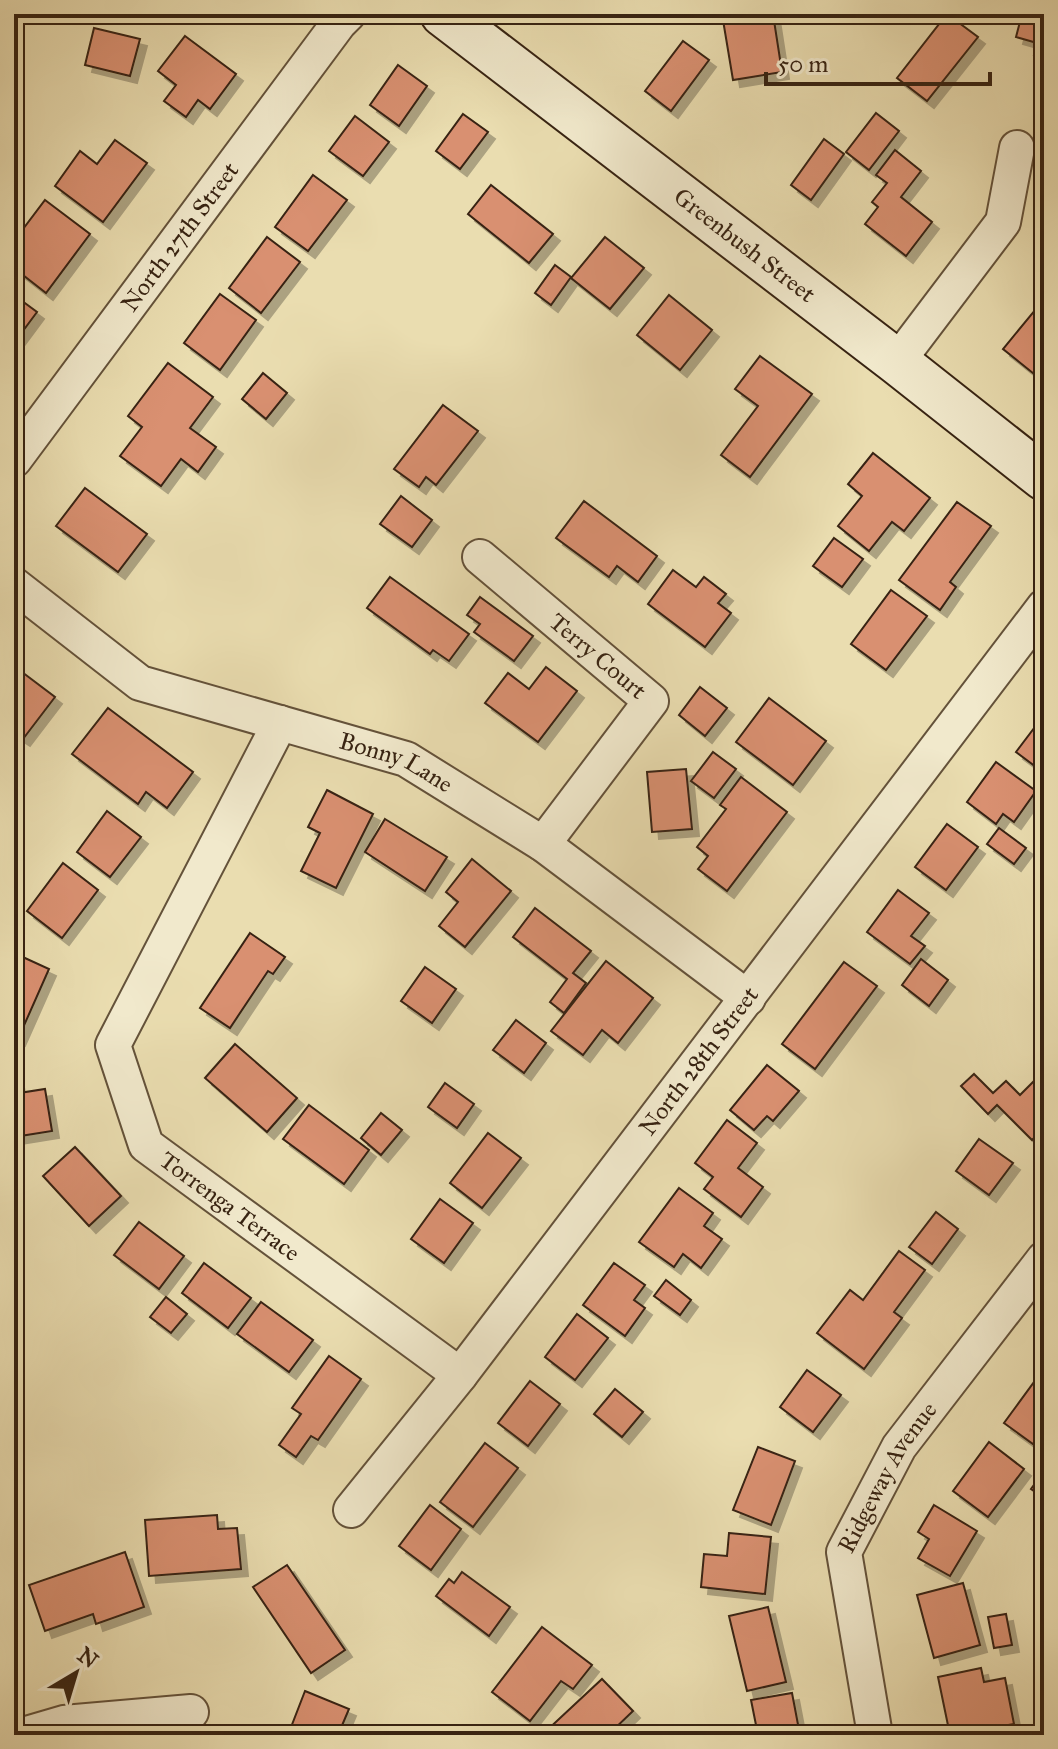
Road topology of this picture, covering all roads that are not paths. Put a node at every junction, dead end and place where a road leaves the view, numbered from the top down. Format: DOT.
graph roads {
  1 [pos="348,14"];
  2 [pos="443,14"];
  3 [pos="1017,148"];
  4 [pos="897,362"];
  5 [pos="14,460"];
  6 [pos="1044,478"];
  7 [pos="480,557"];
  8 [pos="14,585"];
  9 [pos="1044,607"];
  10 [pos="280,723"];
  11 [pos="543,844"];
  12 [pos="748,998"];
  13 [pos="1044,1259"];
  14 [pos="460,1375"];
  15 [pos="351,1510"];
  16 [pos="191,1712"];
  17 [pos="23,1735"];
  18 [pos="875,1735"];
  1 -- 5 [label="street, North 27th Street"];
  2 -- 4 [label="main road, Greenbush Street"];
  3 -- 4 [label="street"];
  4 -- 6 [label="main road, Greenbush Street"];
  7 -- 11 [label="street, Terry Court"];
  8 -- 10 [label="street, Bonny Lane"];
  9 -- 12 [label="street, North 28th Street"];
  10 -- 11 [label="street, Bonny Lane"];
  10 -- 14 [label="street, Torrenga Terrace"];
  11 -- 12 [label="street, Bonny Lane"];
  12 -- 14 [label="street, North 28th Street"];
  13 -- 18 [label="street, Ridgeway Avenue"];
  14 -- 15 [label="street, North 28th Street"];
  16 -- 17 [label="street"];
}
